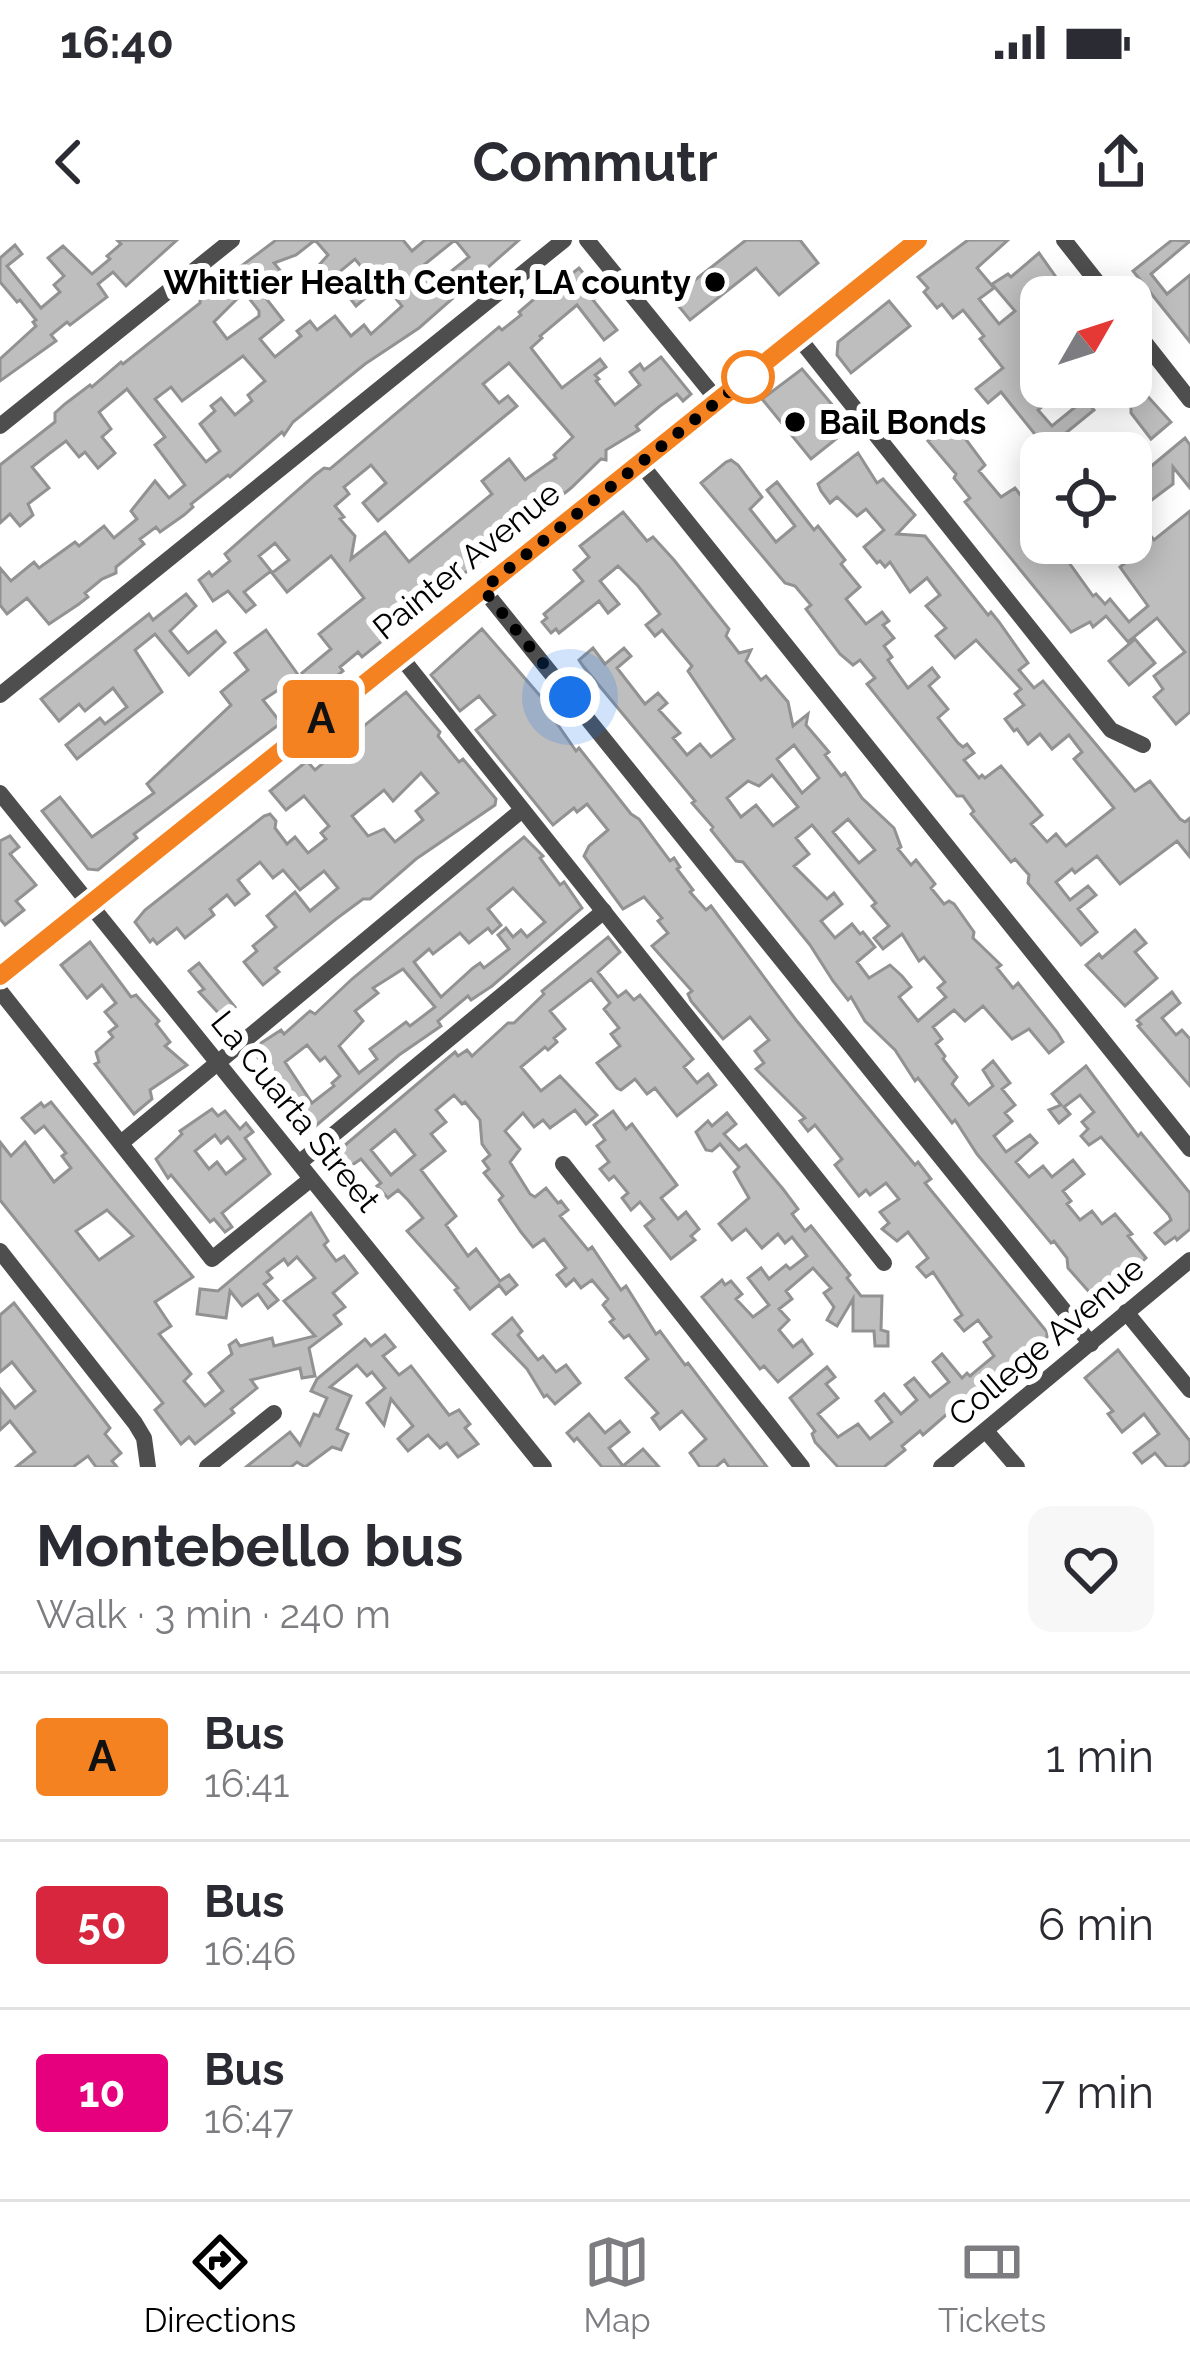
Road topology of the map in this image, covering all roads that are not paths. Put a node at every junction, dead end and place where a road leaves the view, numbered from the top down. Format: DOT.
graph roads {
  1 [pos="232,240"];
  2 [pos="564,240"];
  3 [pos="587,240"];
  4 [pos="918,240"];
  5 [pos="1064,240"];
  6 [pos="1092,276"];
  7 [pos="798,337"];
  8 [pos="1152,352"];
  9 [pos="1190,400"];
  10 [pos="718,401"];
  11 [pos="0,426"];
  12 [pos="640,464"];
  13 [pos="483,589"];
  14 [pos="400,656"];
  15 [pos="0,695"];
  16 [pos="1142,745"];
  17 [pos="0,793"];
  18 [pos="522,809"];
  19 [pos="91,903"];
  20 [pos="604,911"];
  21 [pos="0,976"];
  22 [pos="0,992"];
  23 [pos="218,1063"];
  24 [pos="121,1143"];
  25 [pos="1190,1149"];
  26 [pos="299,1162"];
  27 [pos="563,1164"];
  28 [pos="311,1179"];
  29 [pos="0,1251"];
  30 [pos="1190,1260"];
  31 [pos="884,1263"];
  32 [pos="1126,1312"];
  33 [pos="1090,1344"];
  34 [pos="1190,1390"];
  35 [pos="274,1413"];
  36 [pos="986,1430"];
  37 [pos="148,1467"];
  38 [pos="207,1467"];
  39 [pos="544,1467"];
  40 [pos="802,1467"];
  41 [pos="941,1467"];
  42 [pos="1017,1467"];
  1 -- 11 [label="street"];
  2 -- 15 [label="street"];
  3 -- 10 [label="street"];
  4 -- 7 [label="main road, Painter Avenue"];
  5 -- 6 [label="street"];
  7 -- 10 [label="main road, Painter Avenue"];
  7 -- 16 [label="street"];
  8 -- 9 [label="street"];
  10 -- 12 [label="main road, Painter Avenue"];
  12 -- 13 [label="main road, Painter Avenue"];
  12 -- 25 [label="street"];
  13 -- 14 [label="main road, Painter Avenue"];
  13 -- 33 [label="street"];
  14 -- 18 [label="street"];
  14 -- 19 [label="main road, Painter Avenue"];
  17 -- 19 [label="street, La Cuarta Street"];
  18 -- 20 [label="street"];
  18 -- 23 [label="street"];
  19 -- 21 [label="main road, Painter Avenue"];
  19 -- 23 [label="street, La Cuarta Street"];
  20 -- 26 [label="street"];
  20 -- 31 [label="street"];
  22 -- 24 [label="street"];
  23 -- 24 [label="street"];
  23 -- 26 [label="street, La Cuarta Street"];
  24 -- 28 [label="street"];
  26 -- 28 [label="street, La Cuarta Street"];
  27 -- 40 [label="street"];
  28 -- 39 [label="street, La Cuarta Street"];
  29 -- 37 [label="street"];
  30 -- 32 [label="street, College Avenue"];
  32 -- 33 [label="street, College Avenue"];
  32 -- 34 [label="street"];
  33 -- 36 [label="street, College Avenue"];
  35 -- 38 [label="street"];
  36 -- 41 [label="street, College Avenue"];
  36 -- 42 [label="street"];
}
